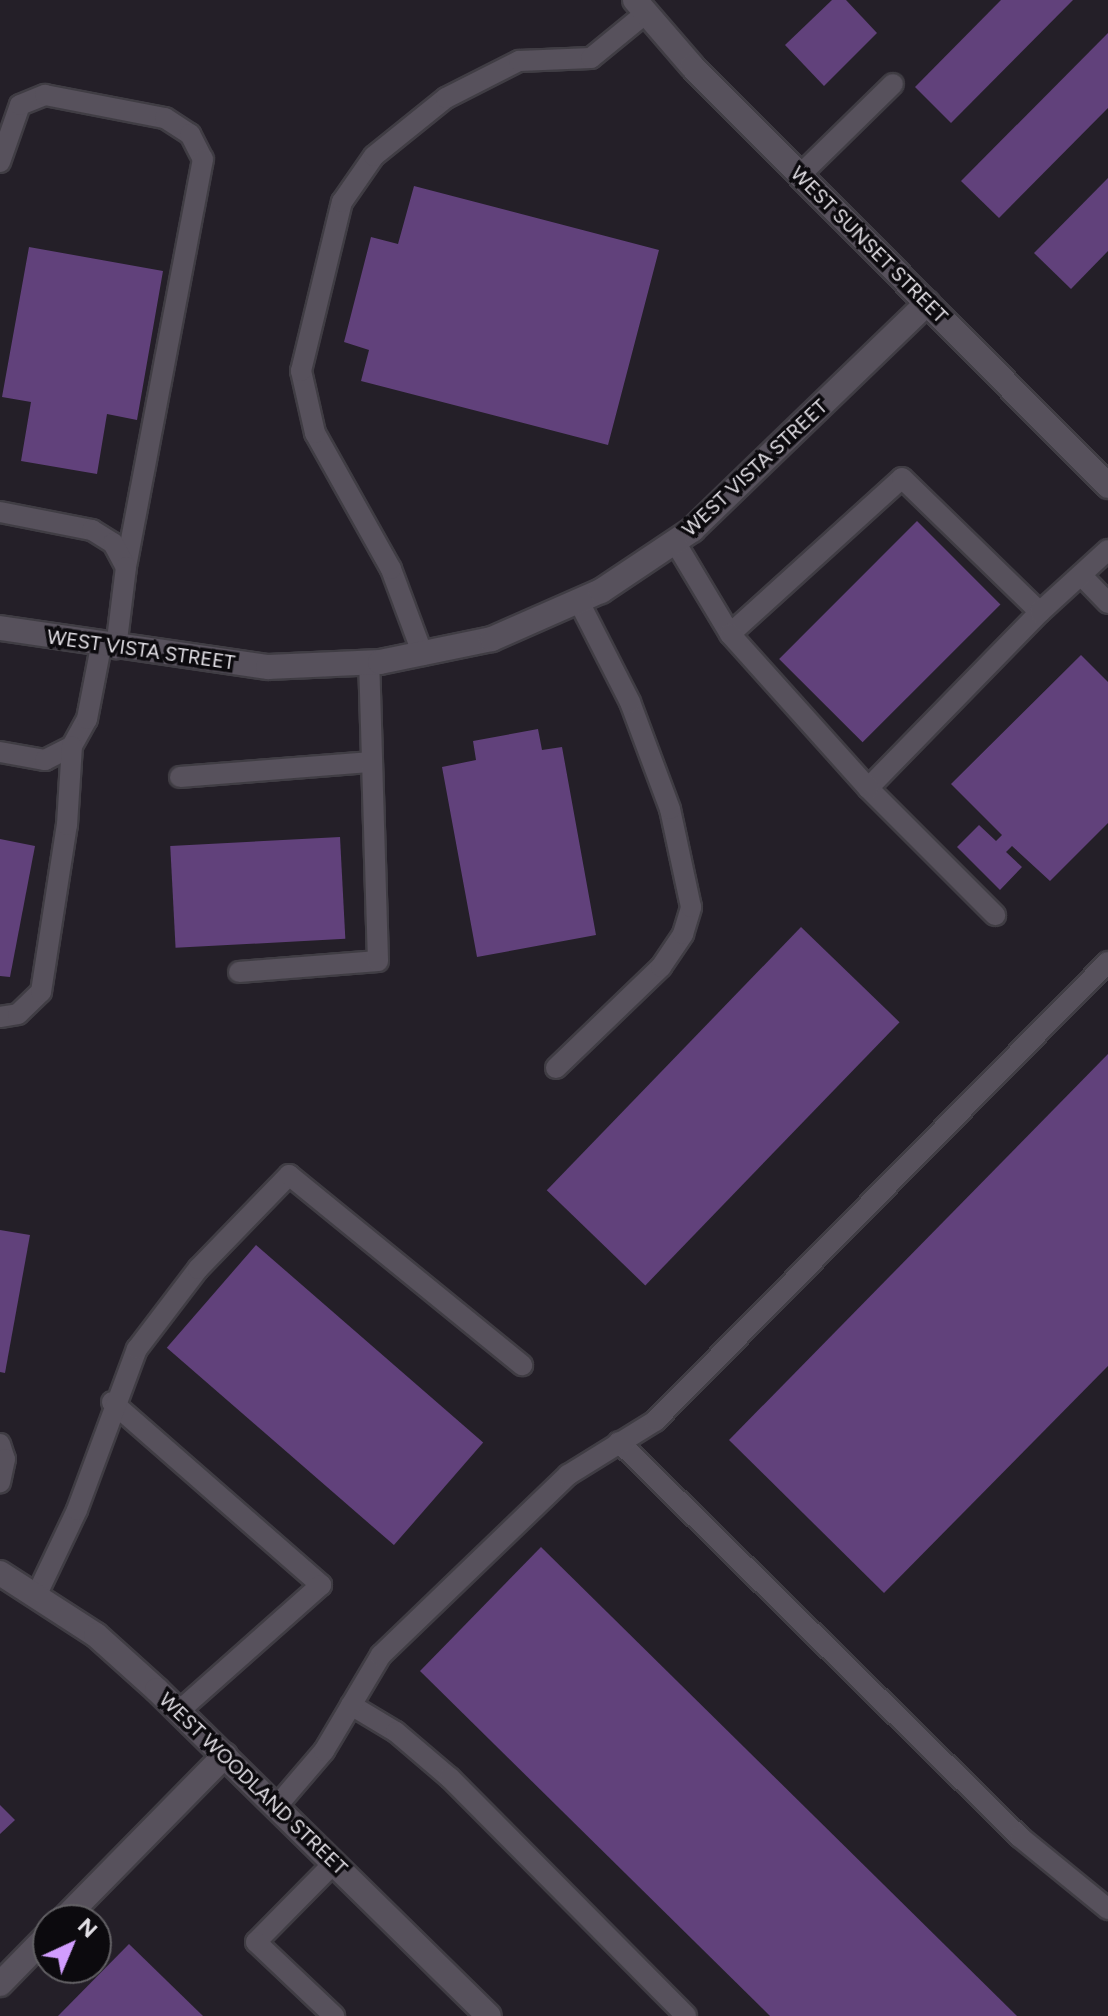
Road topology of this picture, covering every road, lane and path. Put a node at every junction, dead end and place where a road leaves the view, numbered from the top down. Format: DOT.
graph roads {
  1 [pos="641,6"];
  2 [pos="893,84"];
  3 [pos="0,162"];
  4 [pos="800,175"];
  5 [pos="927,303"];
  6 [pos="1108,486"];
  7 [pos="0,512"];
  8 [pos="675,542"];
  9 [pos="1108,550"];
  10 [pos="126,567"];
  11 [pos="1081,575"];
  12 [pos="579,602"];
  13 [pos="1108,603"];
  14 [pos="1040,612"];
  15 [pos="0,628"];
  16 [pos="730,634"];
  17 [pos="108,647"];
  18 [pos="423,655"];
  19 [pos="369,663"];
  20 [pos="72,746"];
  21 [pos="0,752"];
  22 [pos="371,762"];
  23 [pos="180,777"];
  24 [pos="868,788"];
  25 [pos="995,915"];
  26 [pos="1108,962"];
  27 [pos="239,972"];
  28 [pos="0,1017"];
  29 [pos="556,1068"];
  30 [pos="522,1365"];
  31 [pos="112,1402"];
  32 [pos="619,1442"];
  33 [pos="0,1444"];
  34 [pos="0,1482"];
  35 [pos="0,1573"];
  36 [pos="37,1594"];
  37 [pos="351,1705"];
  38 [pos="179,1711"];
  39 [pos="225,1755"];
  40 [pos="276,1807"];
  41 [pos="334,1863"];
  42 [pos="79,1904"];
  43 [pos="1108,1909"];
  44 [pos="32,1951"];
  45 [pos="0,1984"];
  46 [pos="334,2016"];
  47 [pos="489,2016"];
  48 [pos="686,2016"];
  1 -- 4 [label="street, WEST SUNSET STREET"];
  1 -- 18 [label="lane"];
  2 -- 4 [label="lane"];
  3 -- 10 [label="lane"];
  4 -- 5 [label="street, WEST SUNSET STREET"];
  5 -- 6 [label="street, WEST SUNSET STREET"];
  5 -- 8 [label="street, WEST VISTA STREET"];
  7 -- 10 [label="lane"];
  8 -- 12 [label="street, WEST VISTA STREET"];
  8 -- 16 [label="lane"];
  9 -- 11 [label="lane"];
  10 -- 17 [label="lane"];
  11 -- 13 [label="lane"];
  11 -- 14 [label="lane"];
  12 -- 18 [label="street, WEST VISTA STREET"];
  12 -- 29 [label="lane"];
  14 -- 16 [label="lane"];
  14 -- 24 [label="lane"];
  15 -- 17 [label="street, WEST VISTA STREET"];
  16 -- 24 [label="lane"];
  17 -- 19 [label="street, WEST VISTA STREET"];
  17 -- 20 [label="lane"];
  18 -- 19 [label="street, WEST VISTA STREET"];
  19 -- 22 [label="lane"];
  20 -- 21 [label="lane"];
  20 -- 28 [label="lane"];
  22 -- 23 [label="lane"];
  22 -- 27 [label="lane"];
  24 -- 25 [label="lane"];
  26 -- 32 [label="lane"];
  30 -- 31 [label="lane"];
  31 -- 36 [label="lane"];
  31 -- 38 [label="lane"];
  32 -- 37 [label="lane"];
  32 -- 43 [label="lane"];
  33 -- 34 [label="lane"];
  35 -- 36 [label="street, WEST WOODLAND STREET"];
  36 -- 38 [label="street, WEST WOODLAND STREET"];
  37 -- 40 [label="lane"];
  37 -- 48 [label="lane"];
  38 -- 39 [label="street, WEST WOODLAND STREET"];
  39 -- 40 [label="street, WEST WOODLAND STREET"];
  39 -- 42 [label="street"];
  40 -- 41 [label="street, WEST WOODLAND STREET"];
  41 -- 46 [label="lane"];
  41 -- 47 [label="street, WEST WOODLAND STREET"];
  44 -- 45 [label="street"];
}
